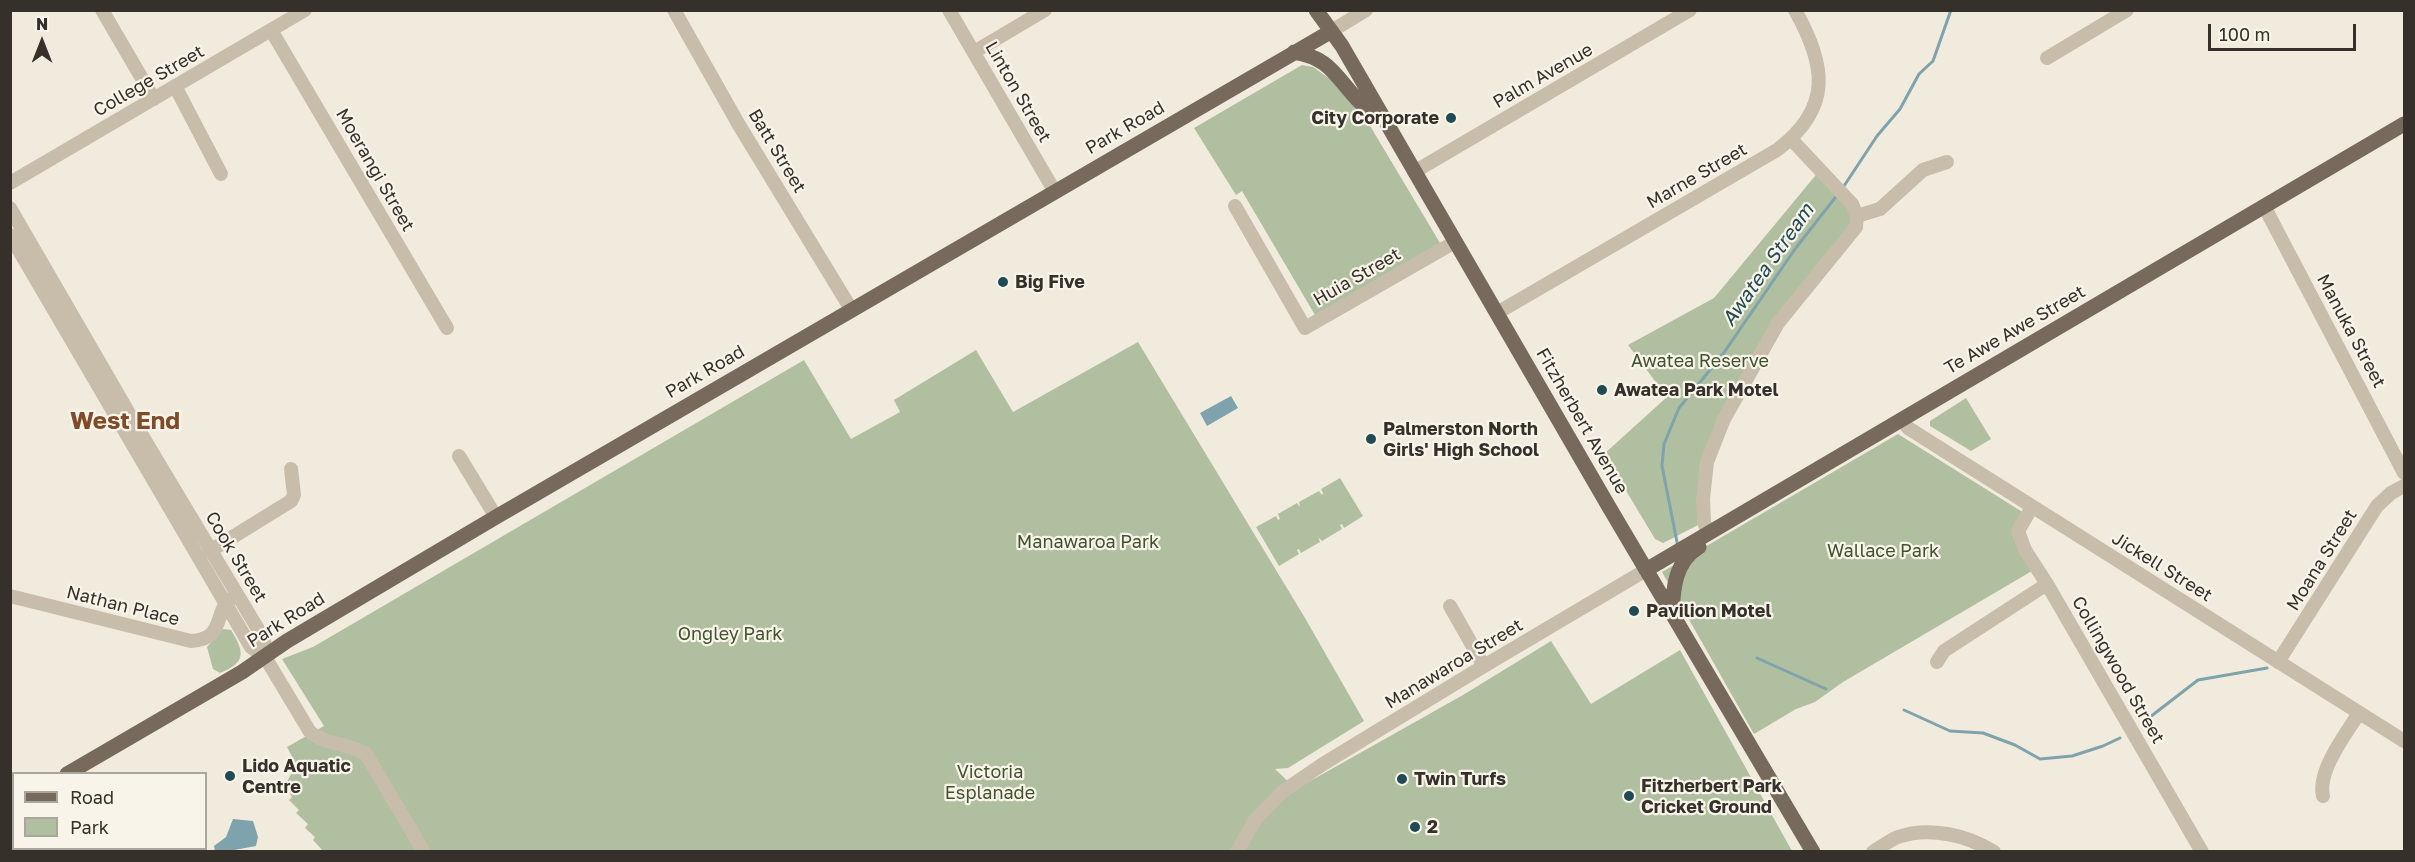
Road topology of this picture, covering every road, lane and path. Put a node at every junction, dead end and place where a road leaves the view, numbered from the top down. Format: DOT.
graph roads {
  1 [pos="102,10"];
  2 [pos="305,10"];
  3 [pos="674,10"];
  4 [pos="950,10"];
  5 [pos="1046,10"];
  6 [pos="1316,10"];
  7 [pos="1366,10"];
  8 [pos="1690,10"];
  9 [pos="1795,10"];
  10 [pos="2127,10"];
  11 [pos="272,30"];
  12 [pos="1330,32"];
  13 [pos="974,52"];
  14 [pos="1294,52"];
  15 [pos="2047,57"];
  16 [pos="175,86"];
  17 [pos="154,99"];
  18 [pos="1385,121"];
  19 [pos="2404,124"];
  20 [pos="1791,140"];
  21 [pos="1947,162"];
  22 [pos="1414,172"];
  23 [pos="221,174"];
  24 [pos="10,183"];
  25 [pos="1055,192"];
  26 [pos="1235,206"];
  27 [pos="2264,206"];
  28 [pos="10,208"];
  29 [pos="1857,216"];
  30 [pos="17,242"];
  31 [pos="1455,242"];
  32 [pos="852,309"];
  33 [pos="1497,313"];
  34 [pos="447,328"];
  35 [pos="1903,421"];
  36 [pos="129,425"];
  37 [pos="459,456"];
  38 [pos="291,469"];
  39 [pos="2404,473"];
  40 [pos="2404,486"];
  41 [pos="2032,507"];
  42 [pos="1749,510"];
  43 [pos="496,517"];
  44 [pos="1708,533"];
  45 [pos="210,551"];
  46 [pos="1646,570"];
  47 [pos="2048,584"];
  48 [pos="10,596"];
  49 [pos="232,598"];
  50 [pos="1450,606"];
  51 [pos="1672,614"];
  52 [pos="265,657"];
  53 [pos="1938,662"];
  54 [pos="2278,662"];
  55 [pos="1484,666"];
  56 [pos="2360,713"];
  57 [pos="2404,741"];
  58 [pos="70,772"];
  59 [pos="2323,796"];
  60 [pos="424,852"];
  61 [pos="1237,852"];
  62 [pos="1813,852"];
  63 [pos="1873,852"];
  64 [pos="1994,852"];
  65 [pos="2202,852"];
  1 -- 17 [label="street"];
  2 -- 11 [label="street, College Street"];
  3 -- 32 [label="street, Batt Street"];
  4 -- 13 [label="street, Linton Street"];
  5 -- 13 [label="street"];
  6 -- 12 [label="main road, Fitzherbert Avenue"];
  7 -- 12 [label="street, Park Road"];
  8 -- 22 [label="street, Palm Avenue"];
  9 -- 20 [label="street, Marne Street"];
  10 -- 15 [label="street"];
  11 -- 16 [label="street, College Street"];
  11 -- 34 [label="street, Moerangi Street"];
  12 -- 14 [label="main road, Park Road"];
  12 -- 18 [label="main road, Fitzherbert Avenue"];
  13 -- 25 [label="street, Linton Street"];
  14 -- 18 [label="main road"];
  14 -- 25 [label="main road, Park Road"];
  16 -- 17 [label="street, College Street"];
  16 -- 23 [label="street"];
  17 -- 24 [label="street, College Street"];
  18 -- 22 [label="main road, Fitzherbert Avenue"];
  19 -- 27 [label="main road, Te Awe Awe Street"];
  20 -- 29 [label="street"];
  20 -- 33 [label="street, Marne Street"];
  21 -- 29 [label="street"];
  22 -- 31 [label="main road, Fitzherbert Avenue"];
  25 -- 32 [label="main road, Park Road"];
  26 -- 31 [label="street, Huia Street"];
  27 -- 35 [label="main road, Te Awe Awe Street"];
  27 -- 39 [label="street, Manuka Street"];
  28 -- 30 [label="street, Cook Street"];
  29 -- 44 [label="street"];
  30 -- 36 [label="street, Cook Street"];
  31 -- 33 [label="main road, Fitzherbert Avenue"];
  32 -- 43 [label="main road, Park Road"];
  33 -- 46 [label="main road, Fitzherbert Avenue"];
  35 -- 41 [label="street, Jickell Street"];
  35 -- 42 [label="main road, Te Awe Awe Street"];
  36 -- 45 [label="street, Cook Street"];
  36 -- 49 [label="street, Cook Street"];
  37 -- 43 [label="street"];
  38 -- 45 [label="street"];
  40 -- 54 [label="street, Moana Street"];
  41 -- 47 [label="street, Collingwood Street"];
  41 -- 54 [label="street, Jickell Street"];
  42 -- 44 [label="main road, Te Awe Awe Street"];
  42 -- 51 [label="main road"];
  43 -- 52 [label="main road, Park Road"];
  44 -- 46 [label="main road, Te Awe Awe Street"];
  45 -- 49 [label="street, Cook Street"];
  46 -- 51 [label="main road, Fitzherbert Avenue"];
  46 -- 55 [label="street, Manawaroa Street"];
  47 -- 53 [label="street"];
  47 -- 65 [label="street, Collingwood Street"];
  48 -- 49 [label="street, Nathan Place"];
  49 -- 52 [label="street, Cook Street"];
  50 -- 55 [label="street"];
  51 -- 62 [label="main road, Fitzherbert Avenue"];
  52 -- 58 [label="main road, Park Road"];
  52 -- 60 [label="street, Cook Street"];
  54 -- 56 [label="street, Jickell Street"];
  55 -- 61 [label="street, Manawaroa Street"];
  56 -- 57 [label="street, Jickell Street"];
  56 -- 59 [label="street"];
  63 -- 64 [label="street"];
}
